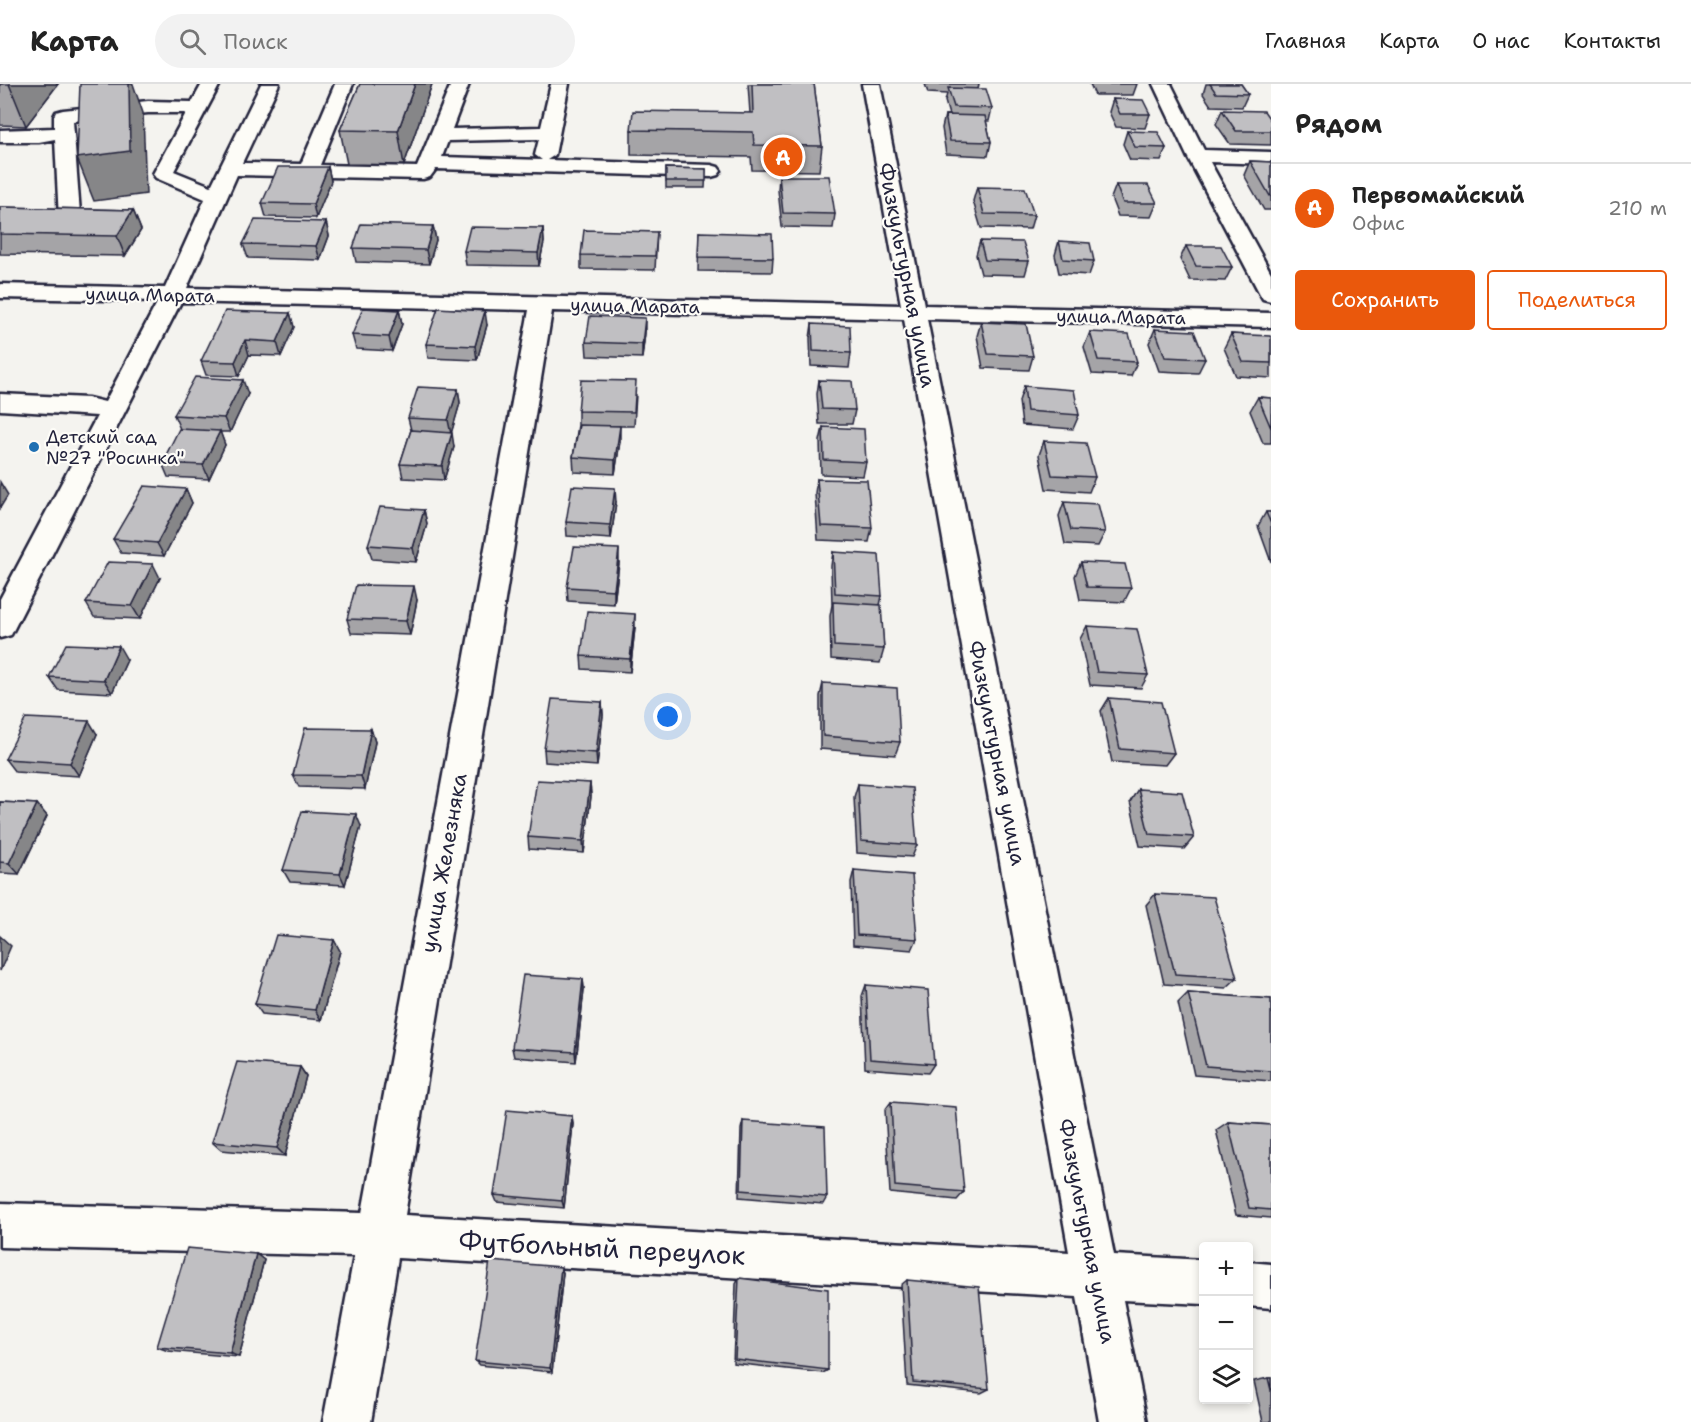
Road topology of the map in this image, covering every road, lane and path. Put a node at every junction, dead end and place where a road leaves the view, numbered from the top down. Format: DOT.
graph roads {
  1 [pos="211,84"];
  2 [pos="270,84"];
  3 [pos="344,84"];
  4 [pos="460,84"];
  5 [pos="560,84"];
  6 [pos="871,84"];
  7 [pos="1162,84"];
  8 [pos="75,100"];
  9 [pos="199,108"];
  10 [pos="64,124"];
  11 [pos="549,133"];
  12 [pos="441,135"];
  13 [pos="0,136"];
  14 [pos="1197,156"];
  15 [pos="1271,158"];
  16 [pos="430,163"];
  17 [pos="544,166"];
  18 [pos="229,169"];
  19 [pos="308,171"];
  20 [pos="711,171"];
  21 [pos="216,196"];
  22 [pos="118,222"];
  23 [pos="0,291"];
  24 [pos="1271,294"];
  25 [pos="173,295"];
  26 [pos="542,304"];
  27 [pos="914,312"];
  28 [pos="1271,320"];
  29 [pos="0,402"];
  30 [pos="112,411"];
  31 [pos="0,627"];
  32 [pos="0,1225"];
  33 [pos="380,1235"];
  34 [pos="1096,1276"];
  35 [pos="1199,1282"];
  36 [pos="1253,1284"];
  37 [pos="1271,1286"];
  38 [pos="347,1422"];
  39 [pos="1124,1422"];
  1 -- 9 [label="street"];
  2 -- 18 [label="street"];
  3 -- 19 [label="street"];
  4 -- 12 [label="street"];
  5 -- 11 [label="street"];
  6 -- 27 [label="street, Физкультурная улица"];
  7 -- 14 [label="street"];
  8 -- 10 [label="street"];
  9 -- 10 [label="street"];
  9 -- 21 [label="street"];
  10 -- 13 [label="street"];
  10 -- 22 [label="street"];
  11 -- 12 [label="street"];
  11 -- 17 [label="street"];
  12 -- 16 [label="street"];
  14 -- 15 [label="street"];
  14 -- 24 [label="street"];
  16 -- 17 [label="street"];
  16 -- 19 [label="street"];
  17 -- 20 [label="street"];
  18 -- 19 [label="street"];
  18 -- 21 [label="street"];
  21 -- 25 [label="street"];
  23 -- 25 [label="street, улица Марата"];
  25 -- 26 [label="street, улица Марата"];
  25 -- 30 [label="street"];
  26 -- 27 [label="street, улица Марата"];
  26 -- 33 [label="street, улица Железняка"];
  27 -- 28 [label="street, улица Марата"];
  27 -- 34 [label="street, Физкультурная улица"];
  29 -- 30 [label="street"];
  30 -- 31 [label="street"];
  32 -- 33 [label="street, Футбольный переулок"];
  33 -- 34 [label="street, Футбольный переулок"];
  33 -- 38 [label="street, улица Железняка"];
  34 -- 35 [label="street, Футбольный переулок"];
  34 -- 39 [label="street, Физкультурная улица"];
  36 -- 37 [label="street"];
}
